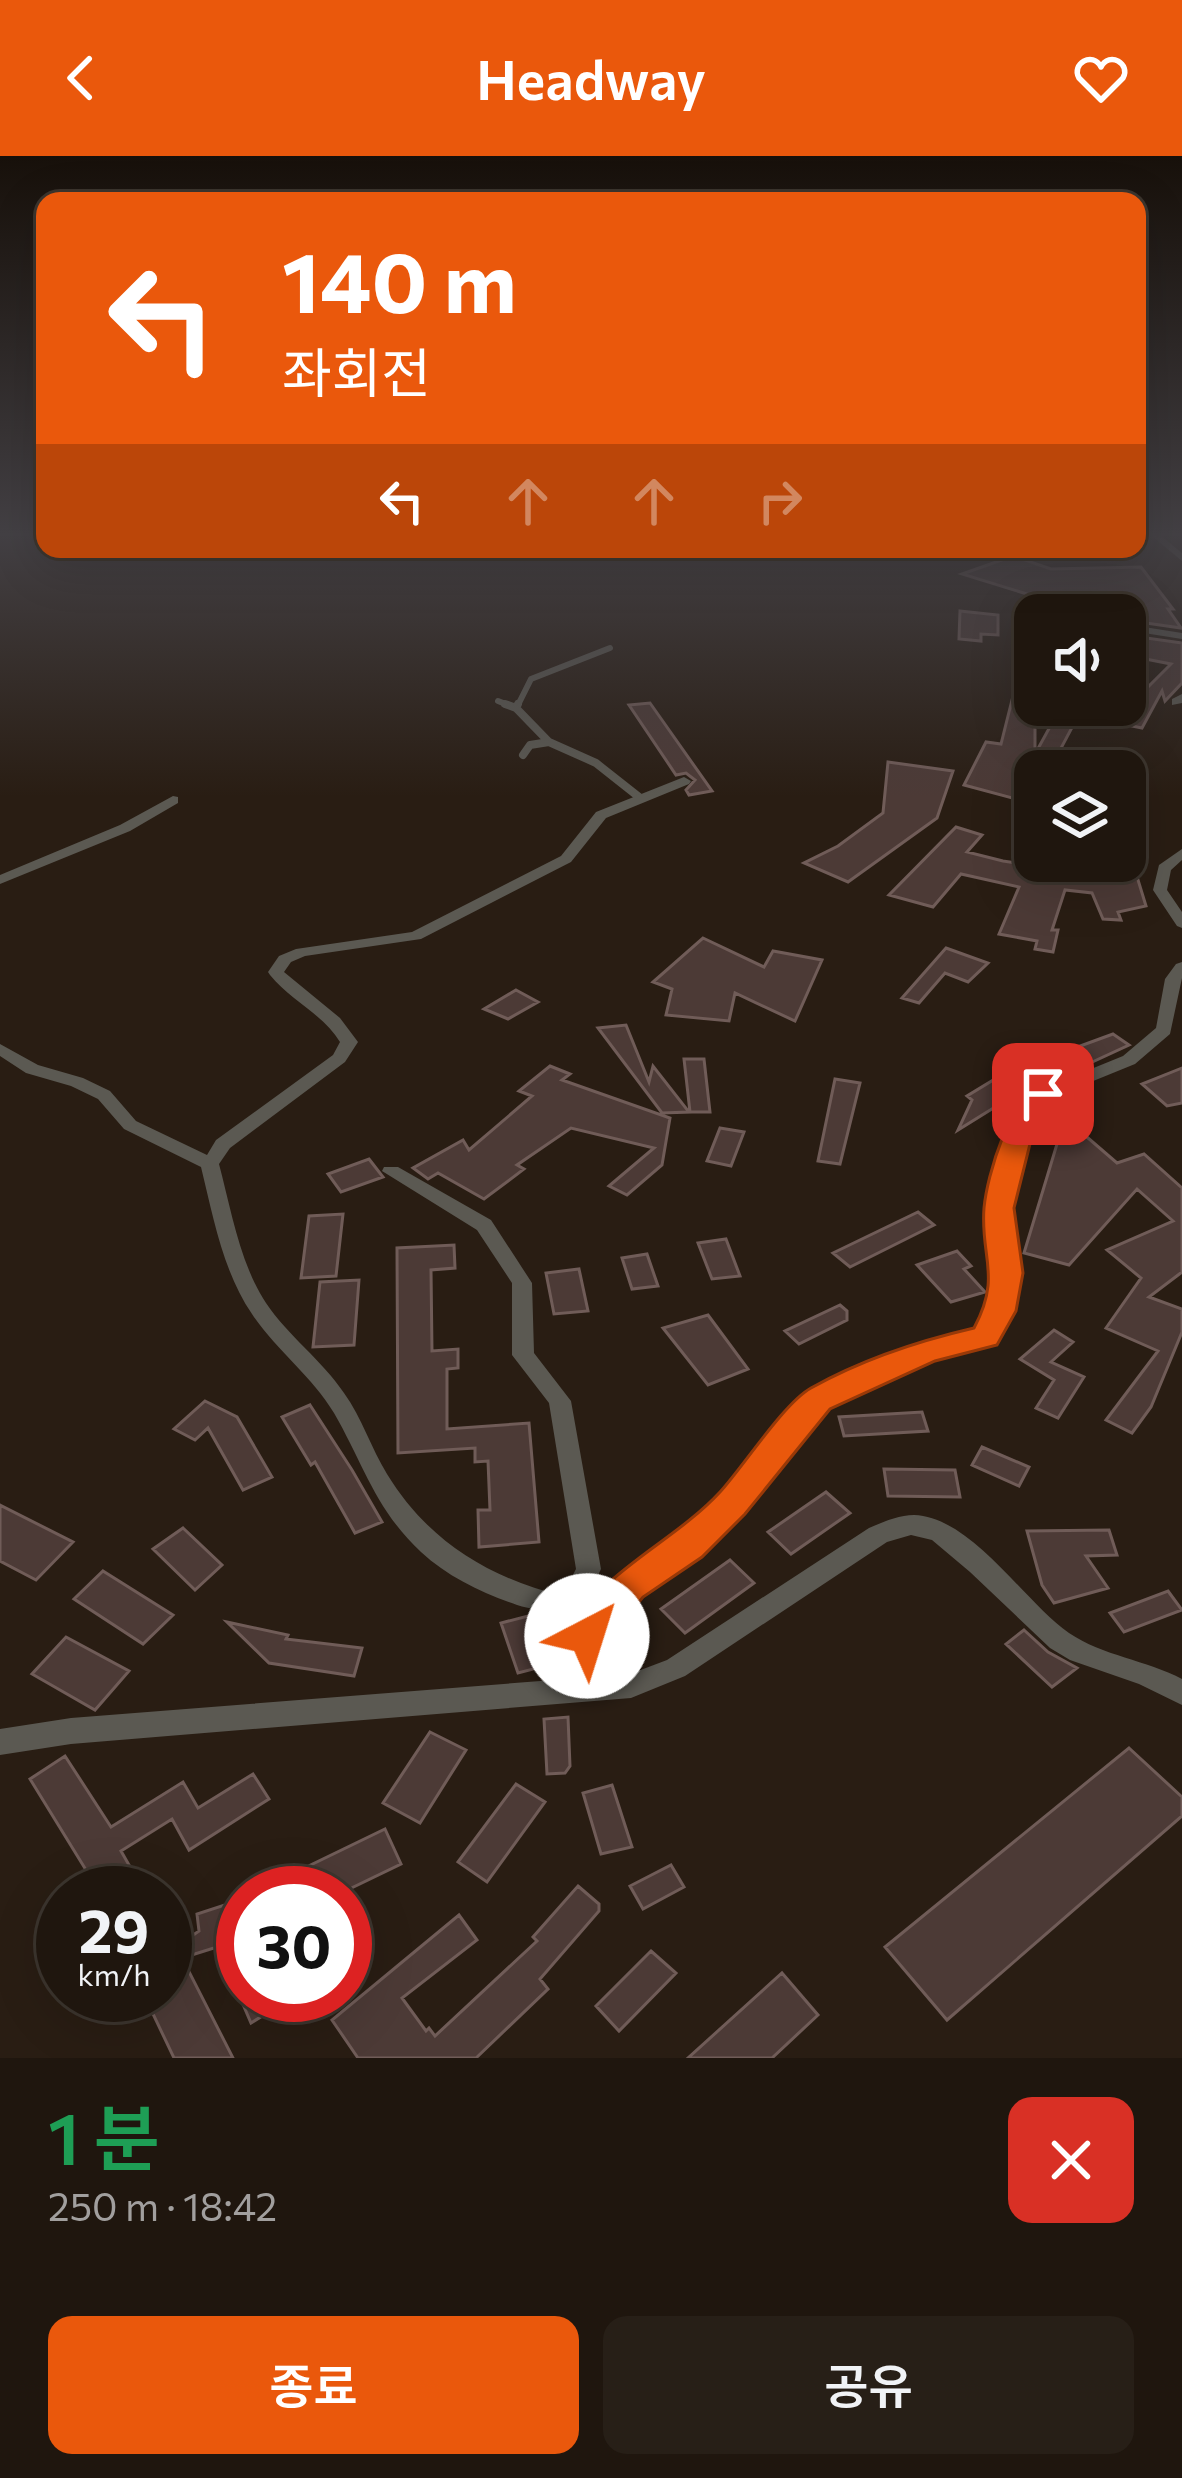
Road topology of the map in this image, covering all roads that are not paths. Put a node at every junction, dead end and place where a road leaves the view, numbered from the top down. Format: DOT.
graph roads {
  1 [pos="1146,631"];
  2 [pos="1182,637"];
  3 [pos="610,648"];
  4 [pos="498,701"];
  5 [pos="516,709"];
  6 [pos="549,742"];
  7 [pos="524,755"];
  8 [pos="684,781"];
  9 [pos="639,797"];
  10 [pos="172,800"];
  11 [pos="1182,853"];
  12 [pos="0,880"];
  13 [pos="1182,923"];
  14 [pos="1182,967"];
  15 [pos="0,1049"];
  16 [pos="210,1164"];
  17 [pos="391,1171"];
  18 [pos="568,1609"];
  19 [pos="587,1636"];
  20 [pos="594,1690"];
  21 [pos="1182,1693"];
  22 [pos="0,1742"];
  1 -- 2 [label="street"];
  3 -- 5 [label="lane"];
  4 -- 5 [label="lane"];
  5 -- 6 [label="lane"];
  6 -- 7 [label="lane"];
  6 -- 9 [label="lane"];
  8 -- 9 [label="street"];
  9 -- 16 [label="street"];
  10 -- 12 [label="street"];
  11 -- 13 [label="street"];
  14 -- 19 [label="street"];
  15 -- 16 [label="street"];
  16 -- 18 [label="street"];
  17 -- 18 [label="street"];
  18 -- 19 [label="street"];
  19 -- 20 [label="street"];
  20 -- 21 [label="street"];
  20 -- 22 [label="street"];
}
